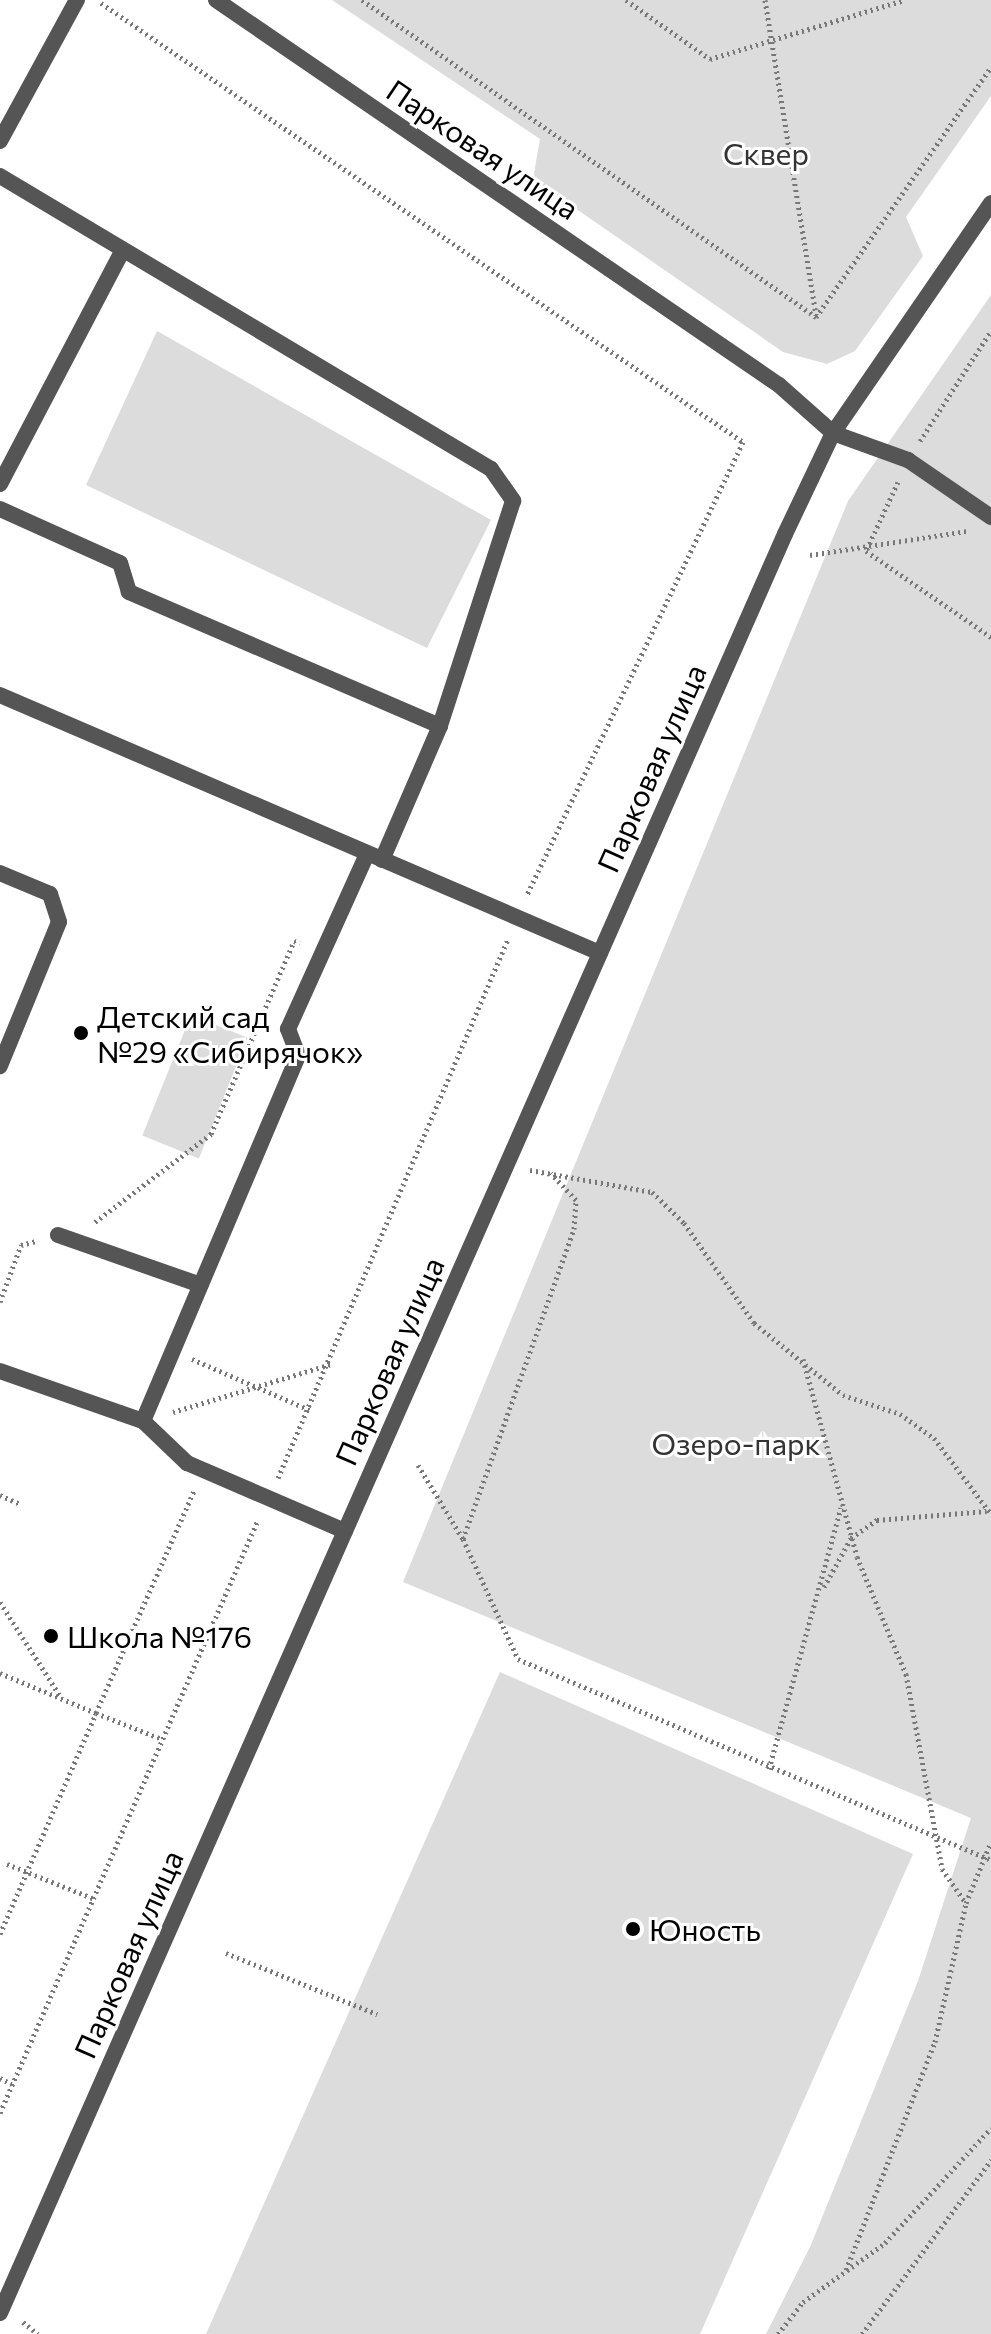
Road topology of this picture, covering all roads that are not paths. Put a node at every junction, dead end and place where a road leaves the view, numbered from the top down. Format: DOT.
graph roads {
  1 [pos="77,0"];
  2 [pos="216,0"];
  3 [pos="0,141"];
  4 [pos="0,176"];
  5 [pos="991,203"];
  6 [pos="123,250"];
  7 [pos="833,433"];
  8 [pos="0,484"];
  9 [pos="0,509"];
  10 [pos="991,517"];
  11 [pos="0,695"];
  12 [pos="440,726"];
  13 [pos="375,857"];
  14 [pos="0,873"];
  15 [pos="600,953"];
  16 [pos="0,1066"];
  17 [pos="58,1235"];
  18 [pos="201,1285"];
  19 [pos="0,1371"];
  20 [pos="143,1421"];
  21 [pos="345,1531"];
  22 [pos="0,2313"];
  1 -- 3 [label="street"];
  2 -- 7 [label="street, Парковая улица"];
  4 -- 6 [label="street"];
  5 -- 7 [label="street, Парковая улица"];
  6 -- 8 [label="street"];
  6 -- 12 [label="street"];
  7 -- 10 [label="street"];
  7 -- 15 [label="street, Парковая улица"];
  9 -- 12 [label="street"];
  11 -- 13 [label="street"];
  12 -- 13 [label="street"];
  13 -- 15 [label="street"];
  13 -- 18 [label="street"];
  14 -- 16 [label="street"];
  15 -- 21 [label="street, Парковая улица"];
  17 -- 18 [label="street"];
  18 -- 20 [label="street"];
  19 -- 20 [label="street"];
  20 -- 21 [label="street"];
  21 -- 22 [label="street, Парковая улица"];
}
